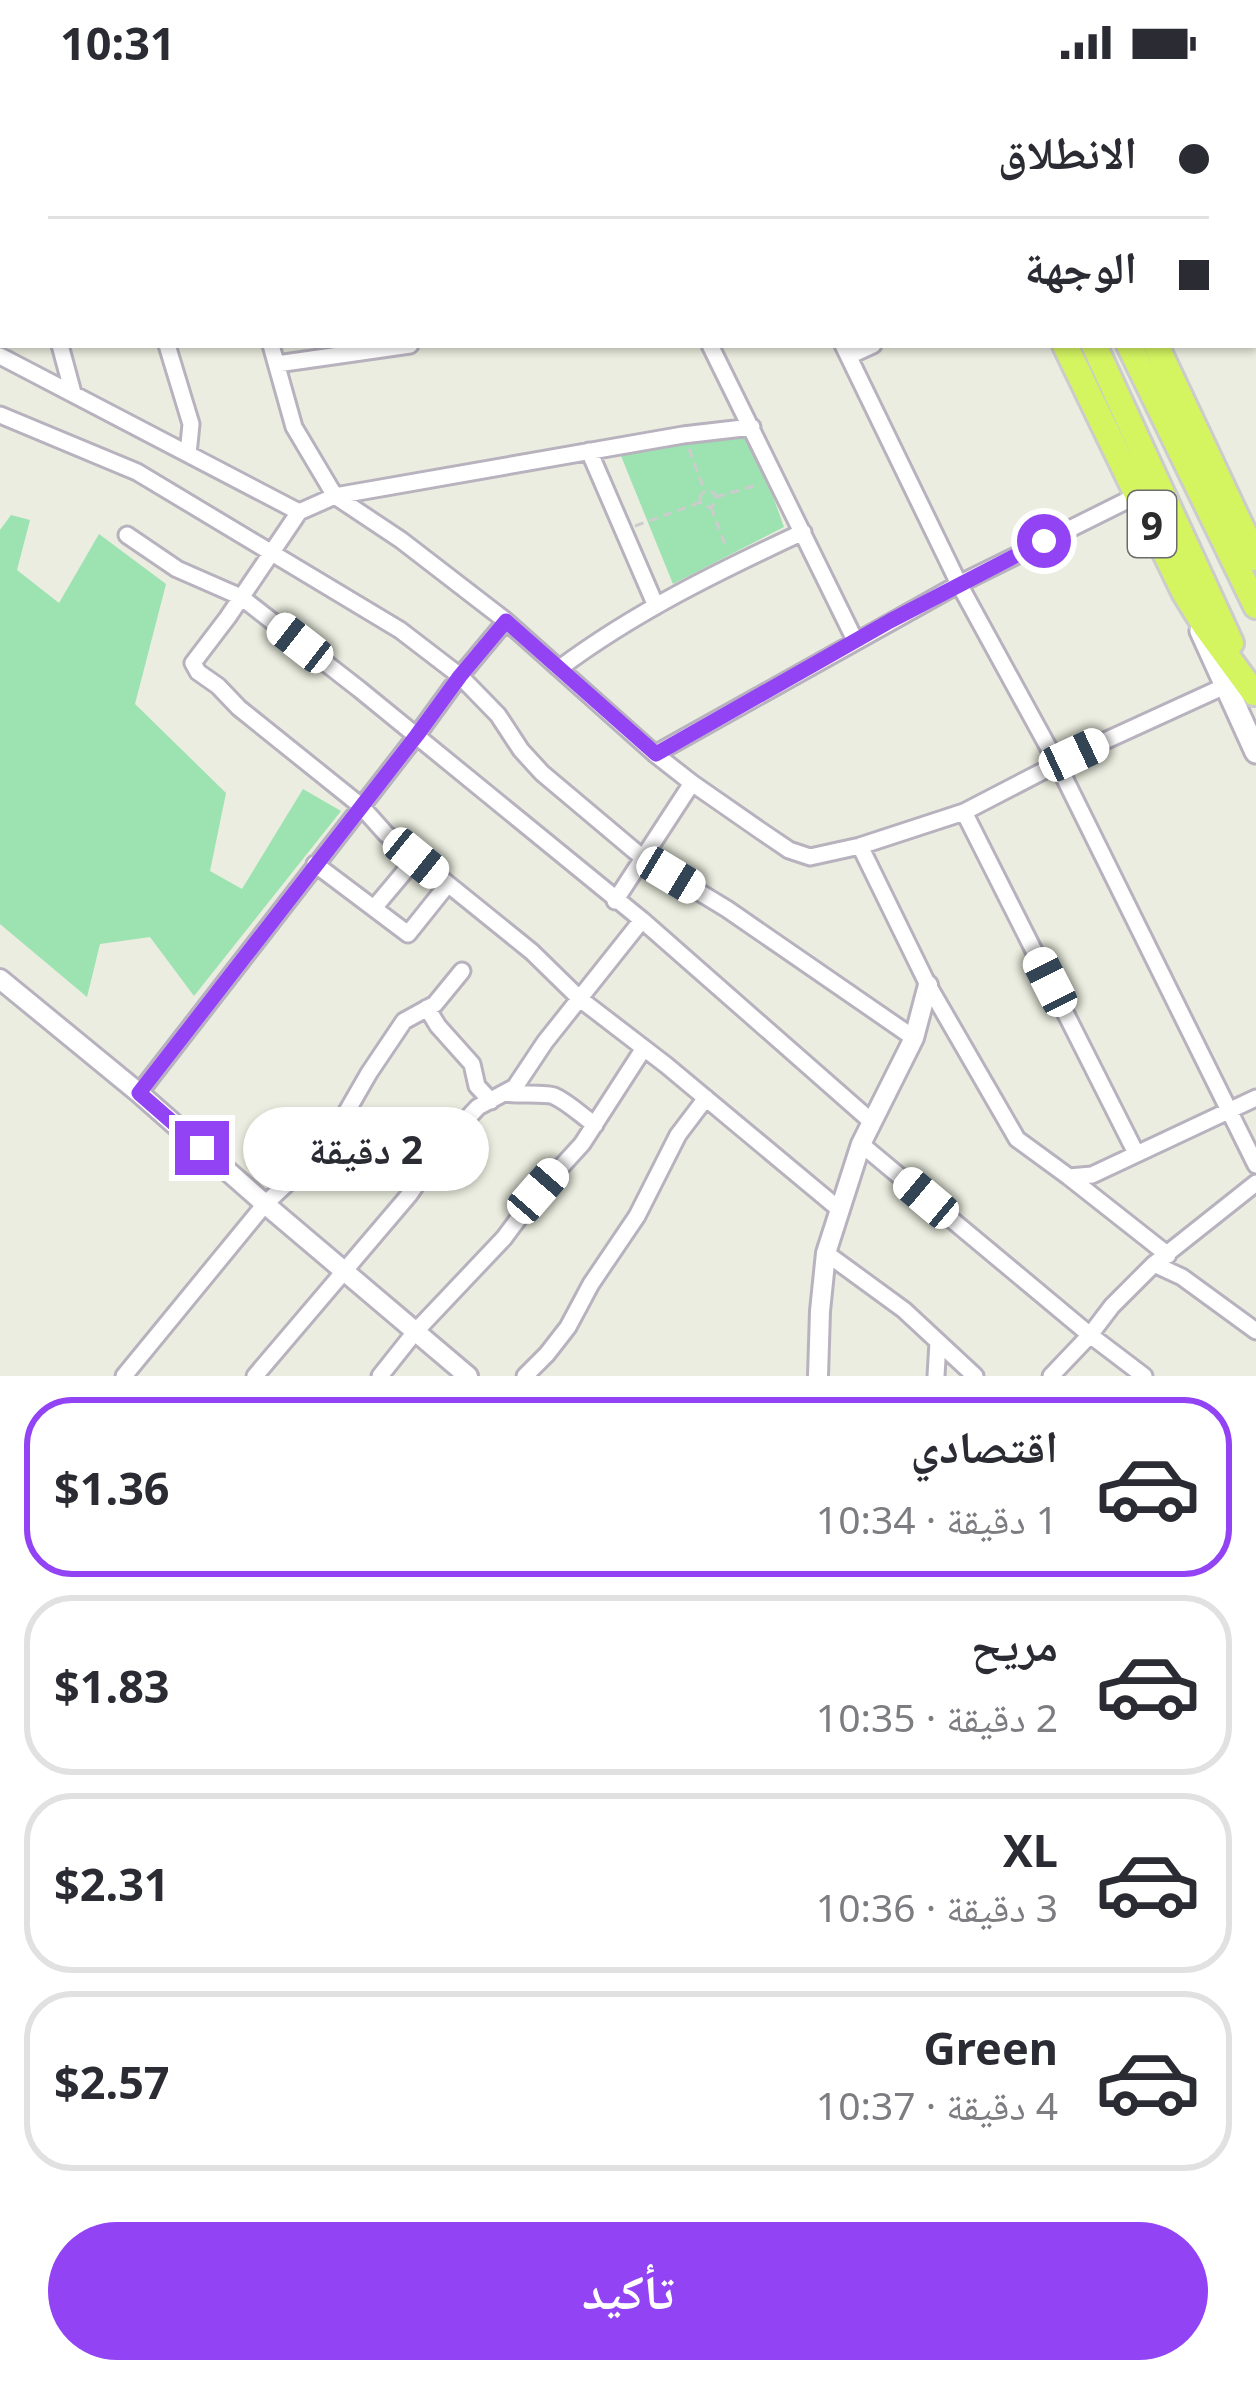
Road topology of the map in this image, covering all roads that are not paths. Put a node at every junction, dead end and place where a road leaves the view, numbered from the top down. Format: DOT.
graph roads {
  1 [pos="61,348"];
  2 [pos="168,348"];
  3 [pos="273,348"];
  4 [pos="389,348"];
  5 [pos="712,348"];
  6 [pos="1066,348"];
  7 [pos="1130,348"];
  8 [pos="1157,348"];
  9 [pos="846,351"];
  10 [pos="1098,353"];
  11 [pos="0,356"];
  12 [pos="277,364"];
  13 [pos="73,393"];
  14 [pos="0,415"];
  15 [pos="752,427"];
  16 [pos="589,451"];
  17 [pos="188,454"];
  18 [pos="1138,495"];
  19 [pos="335,496"];
  20 [pos="299,512"];
  21 [pos="803,532"];
  22 [pos="127,535"];
  23 [pos="273,552"];
  24 [pos="1256,558"];
  25 [pos="959,584"];
  26 [pos="1184,592"];
  27 [pos="242,598"];
  28 [pos="656,606"];
  29 [pos="1256,606"];
  30 [pos="506,621"];
  31 [pos="855,640"];
  32 [pos="560,668"];
  33 [pos="460,676"];
  34 [pos="1225,686"];
  35 [pos="1255,695"];
  36 [pos="417,735"];
  37 [pos="1256,752"];
  38 [pos="656,754"];
  39 [pos="1057,764"];
  40 [pos="692,784"];
  41 [pos="361,806"];
  42 [pos="964,812"];
  43 [pos="860,846"];
  44 [pos="416,858"];
  45 [pos="643,858"];
  46 [pos="315,864"];
  47 [pos="448,884"];
  48 [pos="615,901"];
  49 [pos="374,908"];
  50 [pos="641,920"];
  51 [pos="462,971"];
  52 [pos="0,979"];
  53 [pos="928,986"];
  54 [pos="580,999"];
  55 [pos="427,1008"];
  56 [pos="914,1038"];
  57 [pos="644,1048"];
  58 [pos="139,1093"];
  59 [pos="497,1097"];
  60 [pos="706,1098"];
  61 [pos="1256,1098"];
  62 [pos="1231,1111"];
  63 [pos="872,1122"];
  64 [pos="595,1125"];
  65 [pos="861,1144"];
  66 [pos="1136,1153"];
  67 [pos="1256,1165"];
  68 [pos="1069,1177"];
  69 [pos="1256,1183"];
  70 [pos="265,1204"];
  71 [pos="840,1210"];
  72 [pos="826,1253"];
  73 [pos="1161,1259"];
  74 [pos="344,1270"];
  75 [pos="1256,1331"];
  76 [pos="415,1333"];
  77 [pos="1090,1335"];
  78 [pos="938,1342"];
  79 [pos="124,1376"];
  80 [pos="255,1376"];
  81 [pos="380,1376"];
  82 [pos="468,1376"];
  83 [pos="525,1376"];
  84 [pos="818,1376"];
  85 [pos="936,1376"];
  86 [pos="975,1376"];
  87 [pos="1051,1376"];
  88 [pos="1144,1376"];
  1 -- 13 [label="street"];
  2 -- 17 [label="street"];
  3 -- 12 [label="street"];
  4 -- 12 [label="street"];
  5 -- 15 [label="street"];
  6 -- 18 [label="highway, 9"];
  7 -- 29 [label="highway, 9"];
  8 -- 24 [label="highway, 9"];
  9 -- 25 [label="street"];
  10 -- 35 [label="highway, 9"];
  11 -- 13 [label="street"];
  12 -- 19 [label="street"];
  13 -- 17 [label="street"];
  14 -- 23 [label="street"];
  15 -- 16 [label="street"];
  15 -- 21 [label="street"];
  16 -- 19 [label="street"];
  16 -- 28 [label="street"];
  17 -- 20 [label="street"];
  18 -- 25 [label="street"];
  18 -- 26 [label="highway, 9"];
  19 -- 20 [label="street"];
  19 -- 30 [label="street"];
  20 -- 23 [label="street"];
  21 -- 28 [label="street"];
  21 -- 31 [label="street"];
  22 -- 27 [label="street"];
  23 -- 27 [label="street"];
  23 -- 33 [label="street"];
  25 -- 31 [label="street"];
  25 -- 39 [label="street"];
  26 -- 34 [label="main road"];
  26 -- 35 [label="highway, 9"];
  27 -- 36 [label="street"];
  27 -- 41 [label="street"];
  28 -- 32 [label="street"];
  30 -- 32 [label="street"];
  30 -- 33 [label="street"];
  31 -- 38 [label="street"];
  32 -- 38 [label="street"];
  33 -- 36 [label="street"];
  33 -- 45 [label="street"];
  34 -- 37 [label="main road"];
  34 -- 39 [label="street"];
  36 -- 41 [label="street"];
  36 -- 48 [label="street"];
  38 -- 40 [label="street"];
  39 -- 42 [label="street"];
  39 -- 62 [label="street"];
  40 -- 43 [label="street"];
  40 -- 45 [label="street"];
  41 -- 44 [label="street"];
  41 -- 46 [label="street"];
  42 -- 43 [label="street"];
  42 -- 66 [label="street"];
  43 -- 53 [label="street"];
  44 -- 47 [label="street"];
  44 -- 49 [label="street"];
  45 -- 48 [label="street"];
  45 -- 56 [label="street"];
  46 -- 49 [label="street"];
  46 -- 58 [label="street"];
  47 -- 49 [label="street"];
  47 -- 54 [label="street"];
  48 -- 50 [label="street"];
  50 -- 54 [label="street"];
  50 -- 63 [label="street"];
  51 -- 55 [label="street"];
  52 -- 58 [label="street"];
  53 -- 56 [label="street"];
  53 -- 68 [label="street"];
  54 -- 57 [label="street"];
  54 -- 59 [label="street"];
  55 -- 59 [label="street"];
  55 -- 70 [label="street"];
  56 -- 63 [label="street"];
  57 -- 60 [label="street"];
  57 -- 64 [label="street"];
  58 -- 70 [label="street"];
  59 -- 64 [label="street"];
  59 -- 74 [label="street"];
  60 -- 71 [label="street"];
  60 -- 83 [label="street"];
  61 -- 62 [label="street"];
  62 -- 66 [label="street"];
  62 -- 67 [label="street"];
  63 -- 65 [label="street"];
  64 -- 76 [label="street"];
  65 -- 71 [label="street"];
  65 -- 77 [label="street"];
  66 -- 68 [label="street"];
  68 -- 73 [label="street"];
  69 -- 73 [label="street"];
  70 -- 74 [label="street"];
  70 -- 79 [label="street"];
  71 -- 72 [label="street"];
  72 -- 78 [label="street"];
  72 -- 84 [label="street"];
  73 -- 75 [label="street"];
  73 -- 77 [label="street"];
  74 -- 76 [label="street"];
  74 -- 80 [label="street"];
  76 -- 81 [label="street"];
  76 -- 82 [label="street"];
  77 -- 87 [label="street"];
  77 -- 88 [label="street"];
  78 -- 85 [label="street"];
  78 -- 86 [label="street"];
}
